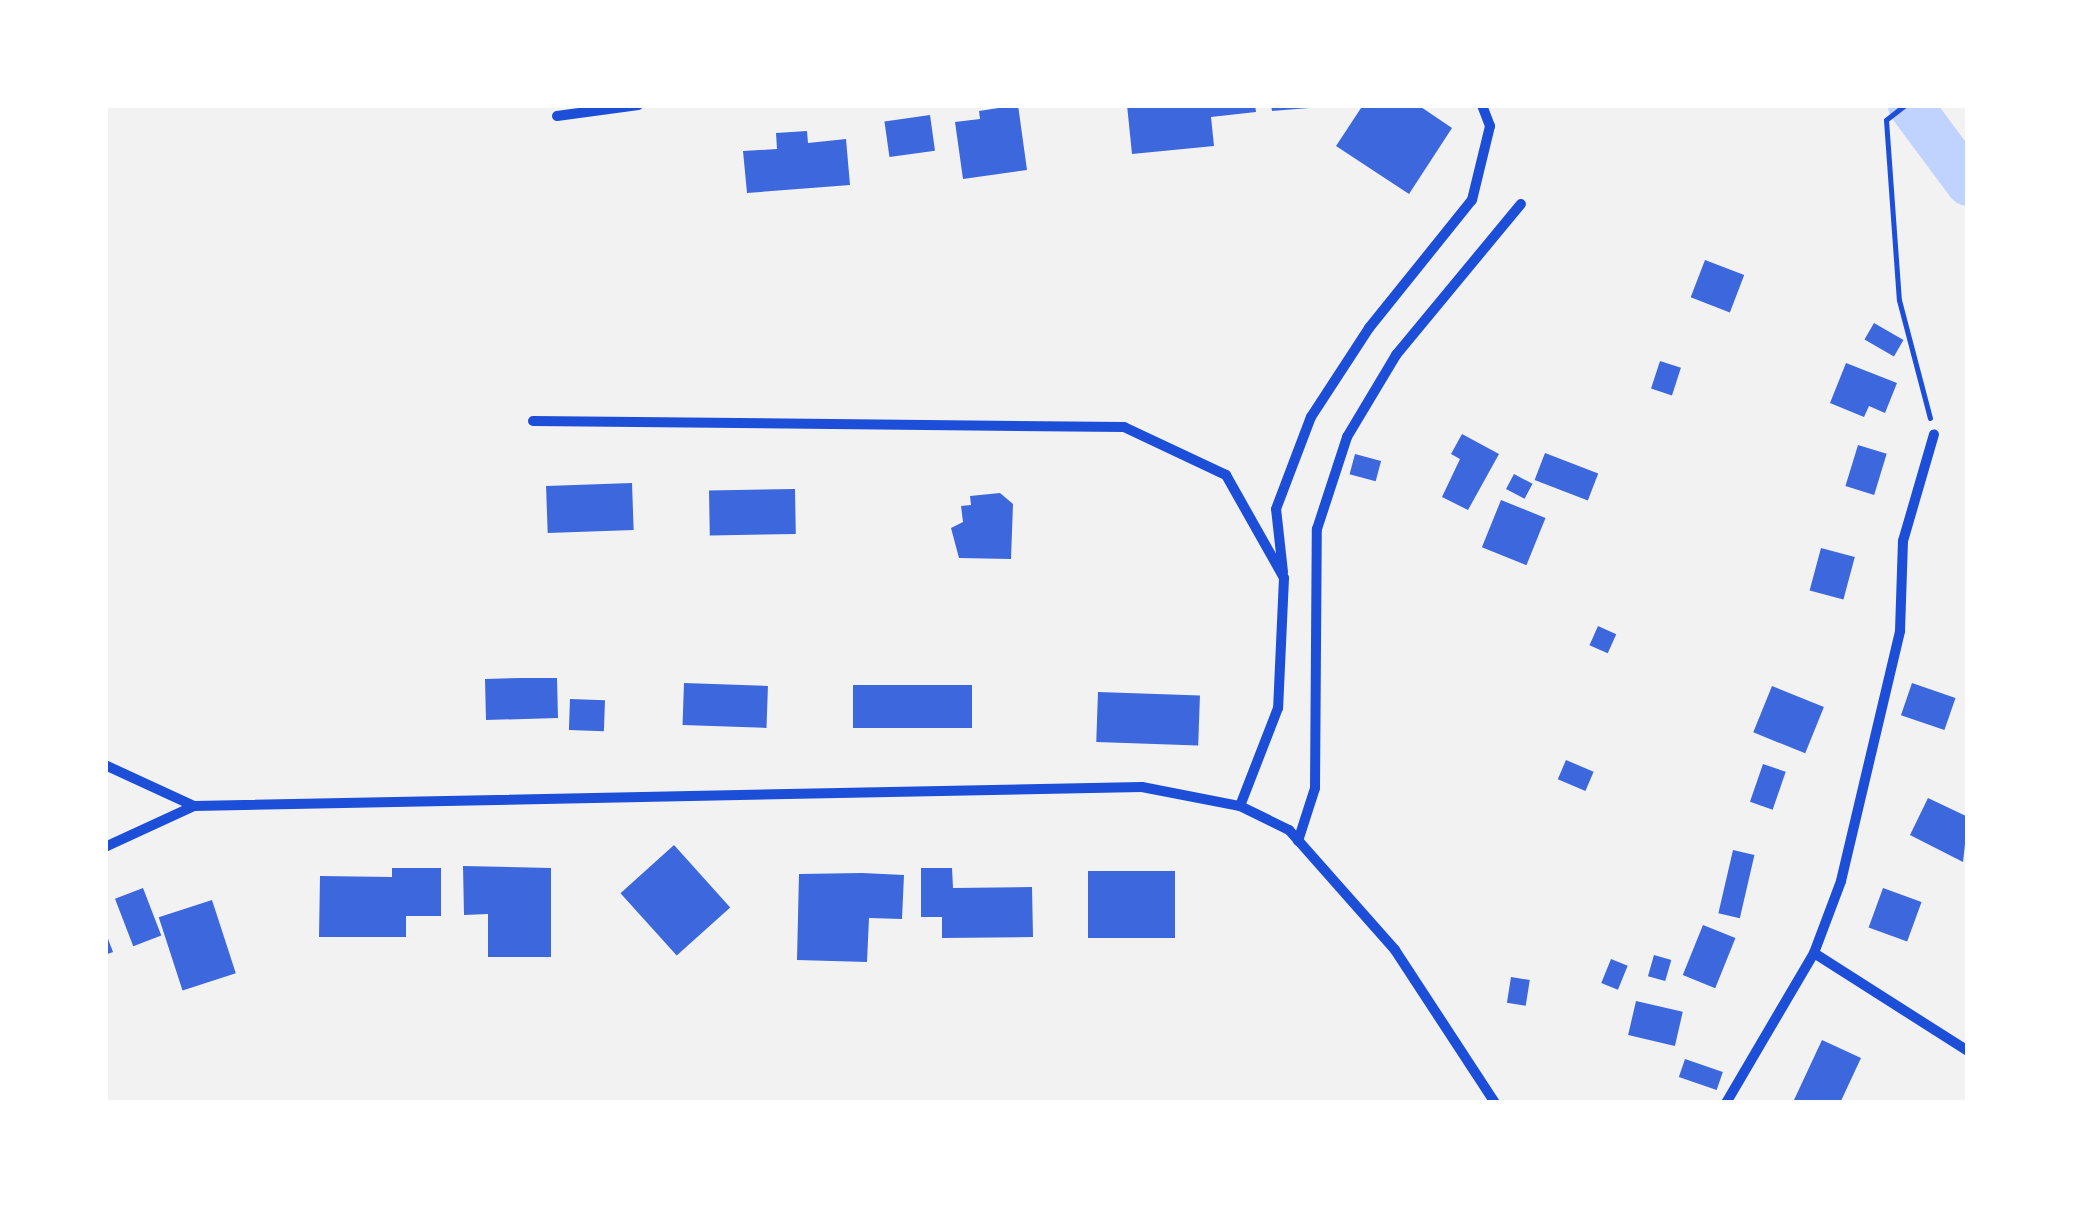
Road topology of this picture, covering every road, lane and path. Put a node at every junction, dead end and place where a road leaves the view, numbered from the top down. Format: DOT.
graph roads {
  1 [pos="638,105"];
  2 [pos="1482,105"];
  3 [pos="1905,105"];
  4 [pos="557,116"];
  5 [pos="1521,204"];
  6 [pos="533,421"];
  7 [pos="1934,434"];
  8 [pos="1284,578"];
  9 [pos="105,765"];
  10 [pos="194,806"];
  11 [pos="1240,806"];
  12 [pos="1298,841"];
  13 [pos="105,848"];
  14 [pos="1814,953"];
  15 [pos="1968,1051"];
  16 [pos="1495,1103"];
  17 [pos="1726,1103"];
  1 -- 4 [label="street"];
  2 -- 8 [label="street"];
  3 -- 7 [label="path"];
  5 -- 12 [label="street"];
  6 -- 8 [label="street"];
  7 -- 14 [label="street"];
  8 -- 11 [label="street"];
  9 -- 10 [label="street"];
  10 -- 11 [label="street"];
  10 -- 13 [label="street"];
  11 -- 12 [label="street"];
  12 -- 16 [label="street"];
  14 -- 15 [label="street"];
  14 -- 17 [label="street"];
}
